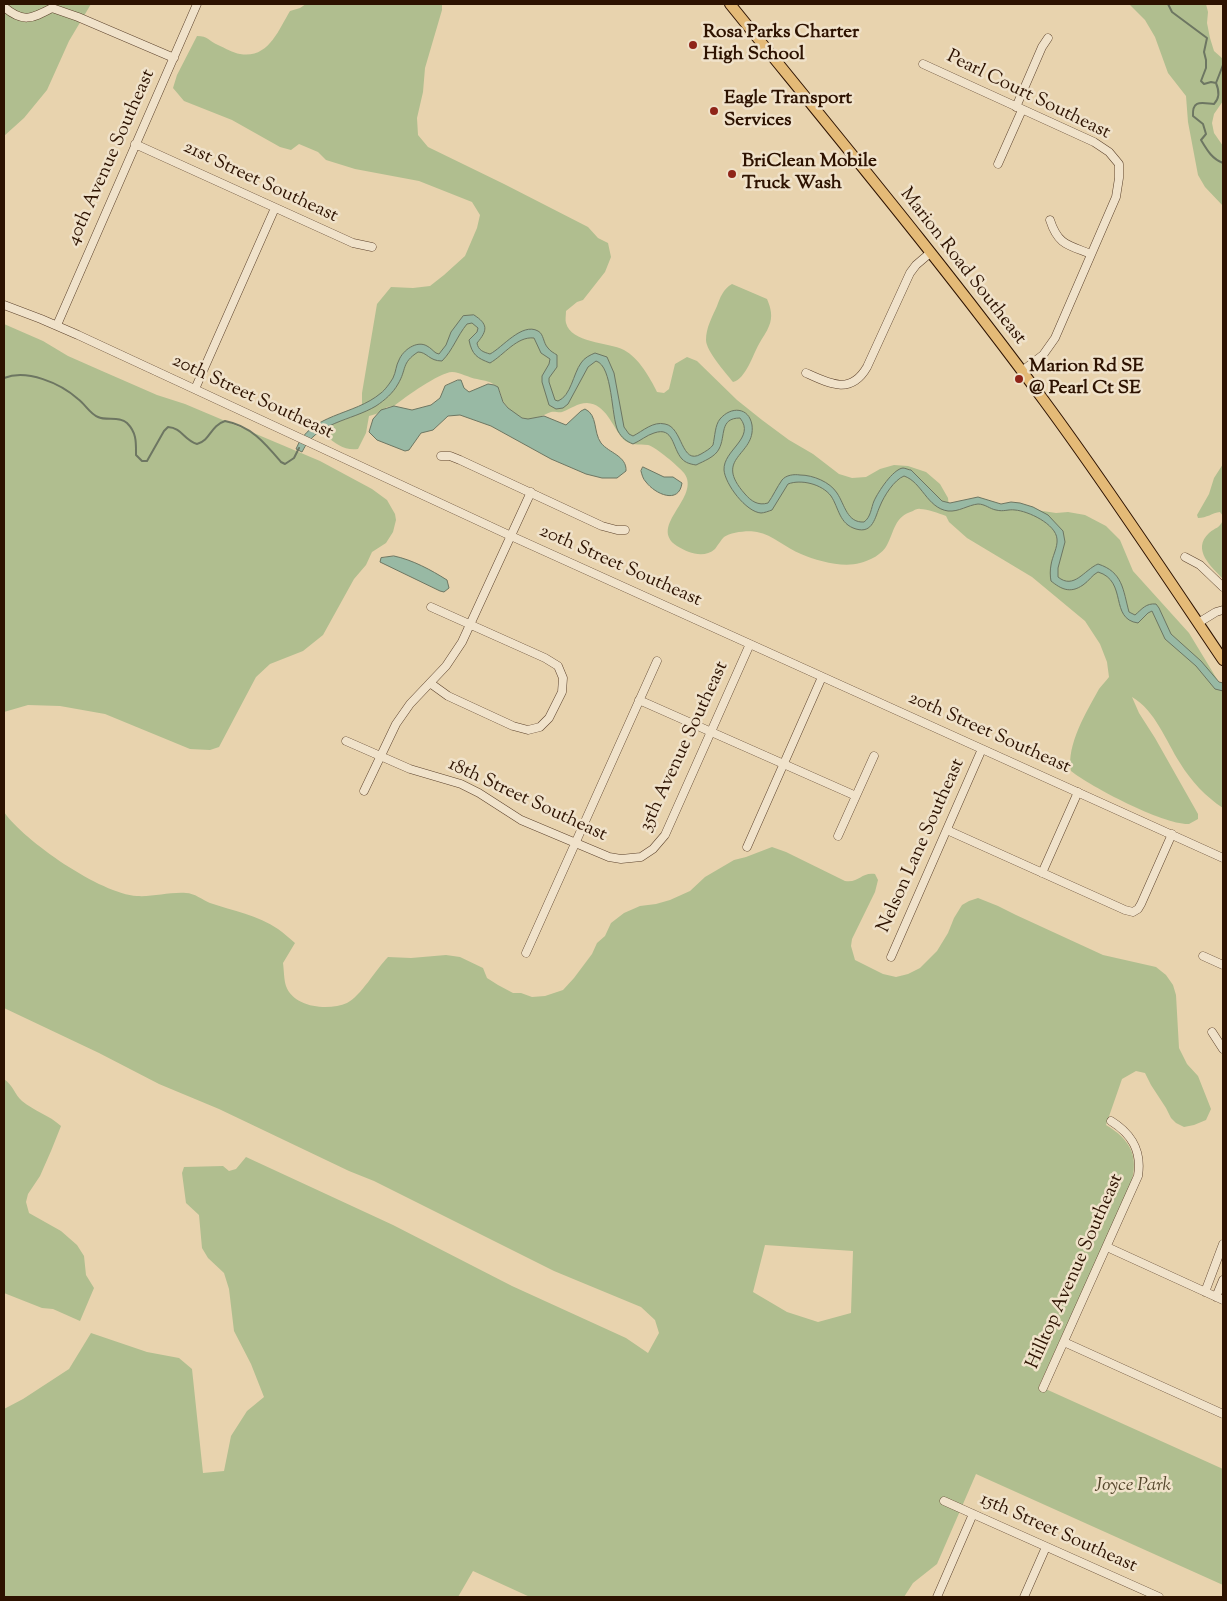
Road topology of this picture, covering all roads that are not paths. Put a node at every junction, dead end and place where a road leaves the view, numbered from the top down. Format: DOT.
graph roads {
  1 [pos="197,4"];
  2 [pos="730,4"];
  3 [pos="4,7"];
  4 [pos="1048,38"];
  5 [pos="174,58"];
  6 [pos="923,64"];
  7 [pos="1019,108"];
  8 [pos="135,144"];
  9 [pos="998,164"];
  10 [pos="275,208"];
  11 [pos="1050,220"];
  12 [pos="372,247"];
  13 [pos="930,252"];
  14 [pos="1091,254"];
  15 [pos="4,305"];
  16 [pos="57,326"];
  17 [pos="1022,371"];
  18 [pos="806,373"];
  19 [pos="195,389"];
  20 [pos="441,456"];
  21 [pos="531,492"];
  22 [pos="625,530"];
  23 [pos="511,536"];
  24 [pos="1185,557"];
  25 [pos="1223,587"];
  26 [pos="431,607"];
  27 [pos="1223,610"];
  28 [pos="1198,623"];
  29 [pos="471,625"];
  30 [pos="750,644"];
  31 [pos="1223,660"];
  32 [pos="657,661"];
  33 [pos="822,677"];
  34 [pos="430,683"];
  35 [pos="639,700"];
  36 [pos="711,732"];
  37 [pos="346,741"];
  38 [pos="982,749"];
  39 [pos="874,756"];
  40 [pos="380,757"];
  41 [pos="784,764"];
  42 [pos="364,791"];
  43 [pos="1078,792"];
  44 [pos="856,796"];
  45 [pos="946,830"];
  46 [pos="1172,834"];
  47 [pos="838,836"];
  48 [pos="575,844"];
  49 [pos="747,847"];
  50 [pos="641,857"];
  51 [pos="1223,858"];
  52 [pos="1042,873"];
  53 [pos="526,953"];
  54 [pos="1203,956"];
  55 [pos="891,957"];
  56 [pos="1223,965"];
  57 [pos="1212,1032"];
  58 [pos="1223,1049"];
  59 [pos="1111,1121"];
  60 [pos="1223,1244"];
  61 [pos="1107,1248"];
  62 [pos="1223,1280"];
  63 [pos="1205,1292"];
  64 [pos="1220,1298"];
  65 [pos="1064,1342"];
  66 [pos="1043,1388"];
  67 [pos="1223,1414"];
  68 [pos="944,1501"];
  69 [pos="973,1514"];
  70 [pos="1046,1547"];
  71 [pos="937,1597"];
  72 [pos="1024,1597"];
  73 [pos="1159,1597"];
  1 -- 5 [label="street, 40th Avenue Southeast"];
  2 -- 13 [label="main road, Marion Road Southeast"];
  3 -- 5 [label="street"];
  4 -- 7 [label="street"];
  5 -- 8 [label="street, 40th Avenue Southeast"];
  6 -- 7 [label="street, Pearl Court Southeast"];
  7 -- 9 [label="street"];
  7 -- 14 [label="street, Pearl Court Southeast"];
  8 -- 10 [label="street, 21st Street Southeast"];
  8 -- 16 [label="street, 40th Avenue Southeast"];
  10 -- 12 [label="street, 21st Street Southeast"];
  10 -- 19 [label="street"];
  11 -- 14 [label="street"];
  13 -- 17 [label="main road, Marion Road Southeast"];
  13 -- 18 [label="street"];
  14 -- 17 [label="street, Pearl Court Southeast"];
  15 -- 16 [label="street, 20th Street Southeast"];
  16 -- 19 [label="street, 20th Street Southeast"];
  17 -- 28 [label="main road, Marion Road Southeast"];
  19 -- 23 [label="street, 20th Street Southeast"];
  20 -- 21 [label="street"];
  21 -- 22 [label="street"];
  21 -- 23 [label="street"];
  23 -- 29 [label="street"];
  23 -- 30 [label="street, 20th Street Southeast"];
  24 -- 25 [label="street"];
  26 -- 29 [label="street"];
  27 -- 28 [label="street"];
  28 -- 31 [label="main road, Marion Road Southeast"];
  29 -- 34 [label="street"];
  29 -- 34 [label="street"];
  30 -- 33 [label="street, 20th Street Southeast"];
  30 -- 36 [label="street, 35th Avenue Southeast"];
  32 -- 35 [label="street"];
  33 -- 38 [label="street, 20th Street Southeast"];
  33 -- 41 [label="street"];
  34 -- 40 [label="street"];
  35 -- 36 [label="street"];
  35 -- 48 [label="street"];
  36 -- 41 [label="street"];
  36 -- 50 [label="street, 35th Avenue Southeast"];
  37 -- 40 [label="street, 18th Street Southeast"];
  38 -- 43 [label="street, 20th Street Southeast"];
  38 -- 45 [label="street, Nelson Lane Southeast"];
  39 -- 44 [label="street"];
  40 -- 42 [label="street"];
  40 -- 48 [label="street, 18th Street Southeast"];
  41 -- 44 [label="street"];
  41 -- 49 [label="street"];
  43 -- 46 [label="street, 20th Street Southeast"];
  43 -- 52 [label="street"];
  44 -- 47 [label="street"];
  45 -- 52 [label="street"];
  45 -- 55 [label="street, Nelson Lane Southeast"];
  46 -- 51 [label="street, 20th Street Southeast"];
  46 -- 52 [label="street"];
  48 -- 50 [label="street, 18th Street Southeast"];
  48 -- 53 [label="street"];
  54 -- 56 [label="street"];
  57 -- 58 [label="street"];
  59 -- 61 [label="street, Hilltop Avenue Southeast"];
  60 -- 63 [label="street"];
  61 -- 63 [label="street"];
  61 -- 65 [label="street, Hilltop Avenue Southeast"];
  62 -- 64 [label="street"];
  63 -- 64 [label="street"];
  65 -- 66 [label="street, Hilltop Avenue Southeast"];
  65 -- 67 [label="street"];
  68 -- 69 [label="street, 15th Street Southeast"];
  69 -- 70 [label="street, 15th Street Southeast"];
  69 -- 71 [label="street"];
  70 -- 72 [label="street"];
  70 -- 73 [label="street, 15th Street Southeast"];
}
